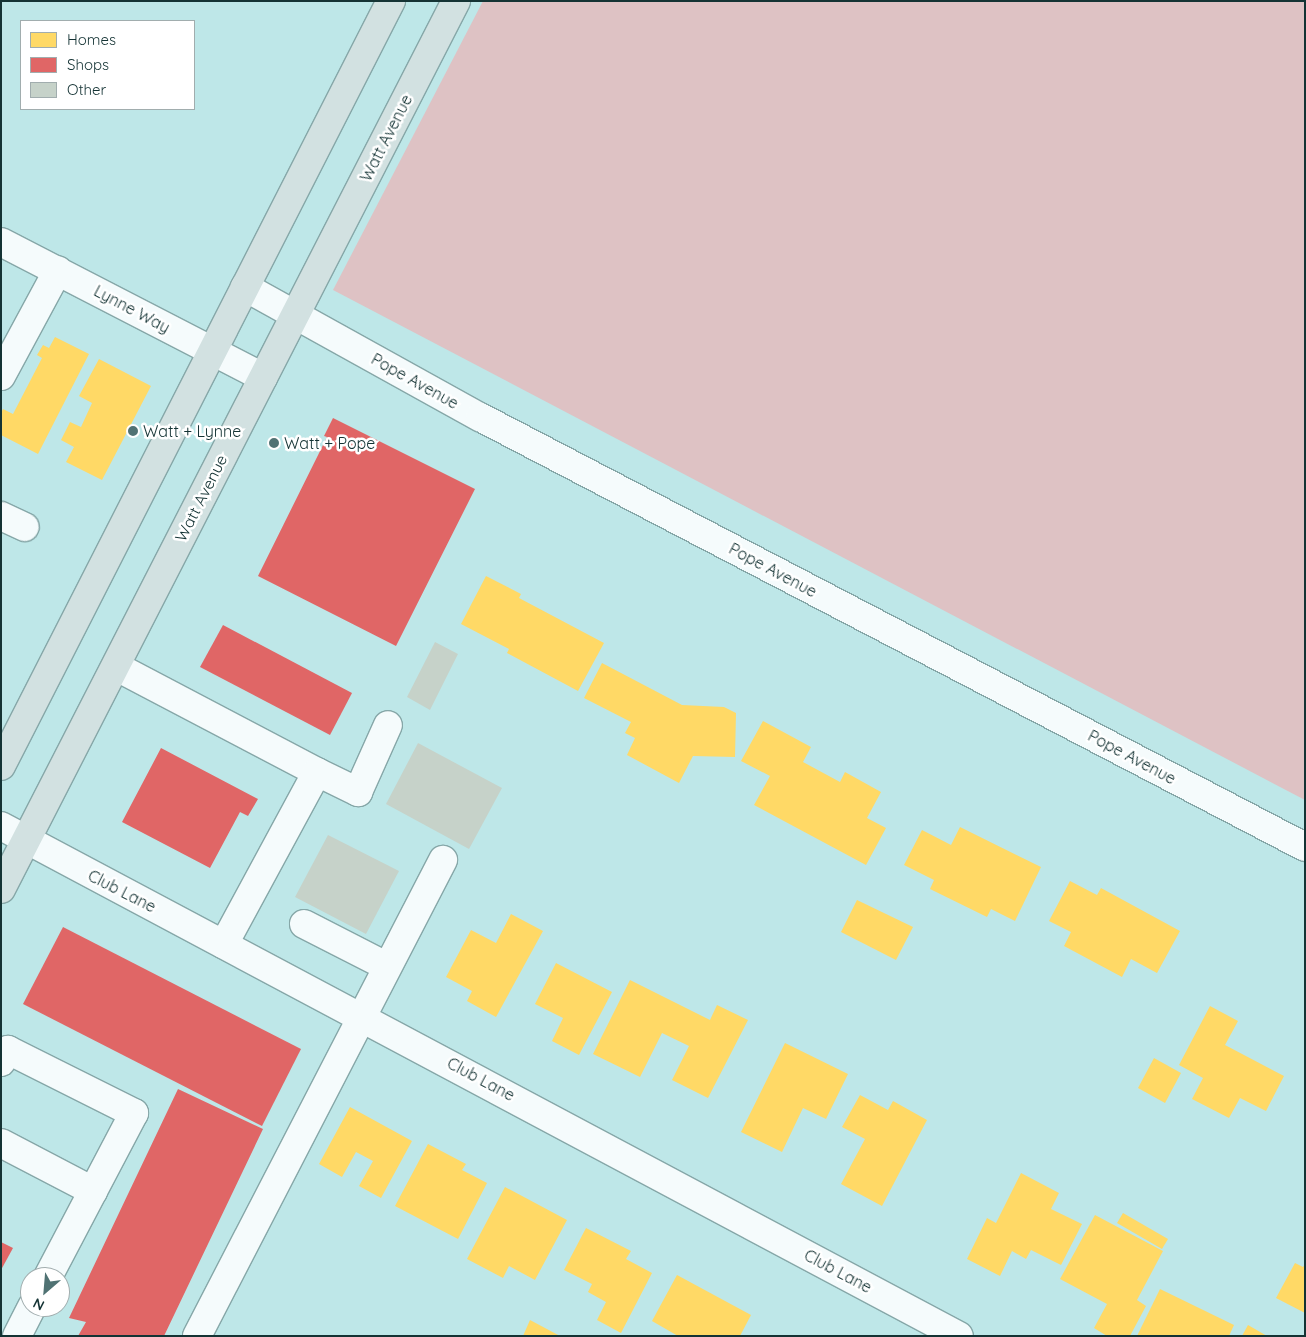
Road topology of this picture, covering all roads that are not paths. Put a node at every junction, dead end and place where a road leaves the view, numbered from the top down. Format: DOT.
graph roads {
  1 [pos="390,1"];
  2 [pos="456,1"];
  3 [pos="1,242"];
  4 [pos="58,270"];
  5 [pos="244,287"];
  6 [pos="296,316"];
  7 [pos="213,352"];
  8 [pos="1,376"];
  9 [pos="263,377"];
  10 [pos="116,667"];
  11 [pos="388,724"];
  12 [pos="1,766"];
  13 [pos="317,772"];
  14 [pos="1,826"];
  15 [pos="26,839"];
  16 [pos="1305,848"];
  17 [pos="443,860"];
  18 [pos="1,889"];
  19 [pos="304,924"];
  20 [pos="224,944"];
  21 [pos="386,966"];
  22 [pos="360,1015"];
  23 [pos="1,1062"];
  24 [pos="1,1143"];
  25 [pos="93,1191"];
  26 [pos="53,1267"];
  27 [pos="27,1317"];
  28 [pos="17,1336"];
  29 [pos="197,1336"];
  30 [pos="959,1336"];
  1 -- 5 [label="main road"];
  2 -- 6 [label="main road, Watt Avenue"];
  3 -- 4 [label="street, Lynne Way"];
  4 -- 7 [label="street, Lynne Way"];
  4 -- 8 [label="street"];
  5 -- 6 [label="street, Pope Avenue"];
  5 -- 7 [label="main road"];
  6 -- 9 [label="main road, Watt Avenue"];
  6 -- 16 [label="street, Pope Avenue"];
  7 -- 9 [label="street, Lynne Way"];
  7 -- 12 [label="main road"];
  9 -- 10 [label="main road, Watt Avenue"];
  10 -- 13 [label="street"];
  10 -- 15 [label="main road, Watt Avenue"];
  11 -- 13 [label="street"];
  13 -- 20 [label="street"];
  14 -- 15 [label="street, Club Lane"];
  15 -- 18 [label="main road, Watt Avenue"];
  15 -- 20 [label="street, Club Lane"];
  17 -- 21 [label="street"];
  19 -- 21 [label="street"];
  20 -- 22 [label="street, Club Lane"];
  21 -- 22 [label="street"];
  22 -- 29 [label="street"];
  22 -- 30 [label="street, Club Lane"];
  23 -- 25 [label="street"];
  24 -- 25 [label="street"];
  25 -- 26 [label="street"];
  27 -- 28 [label="street"];
}
